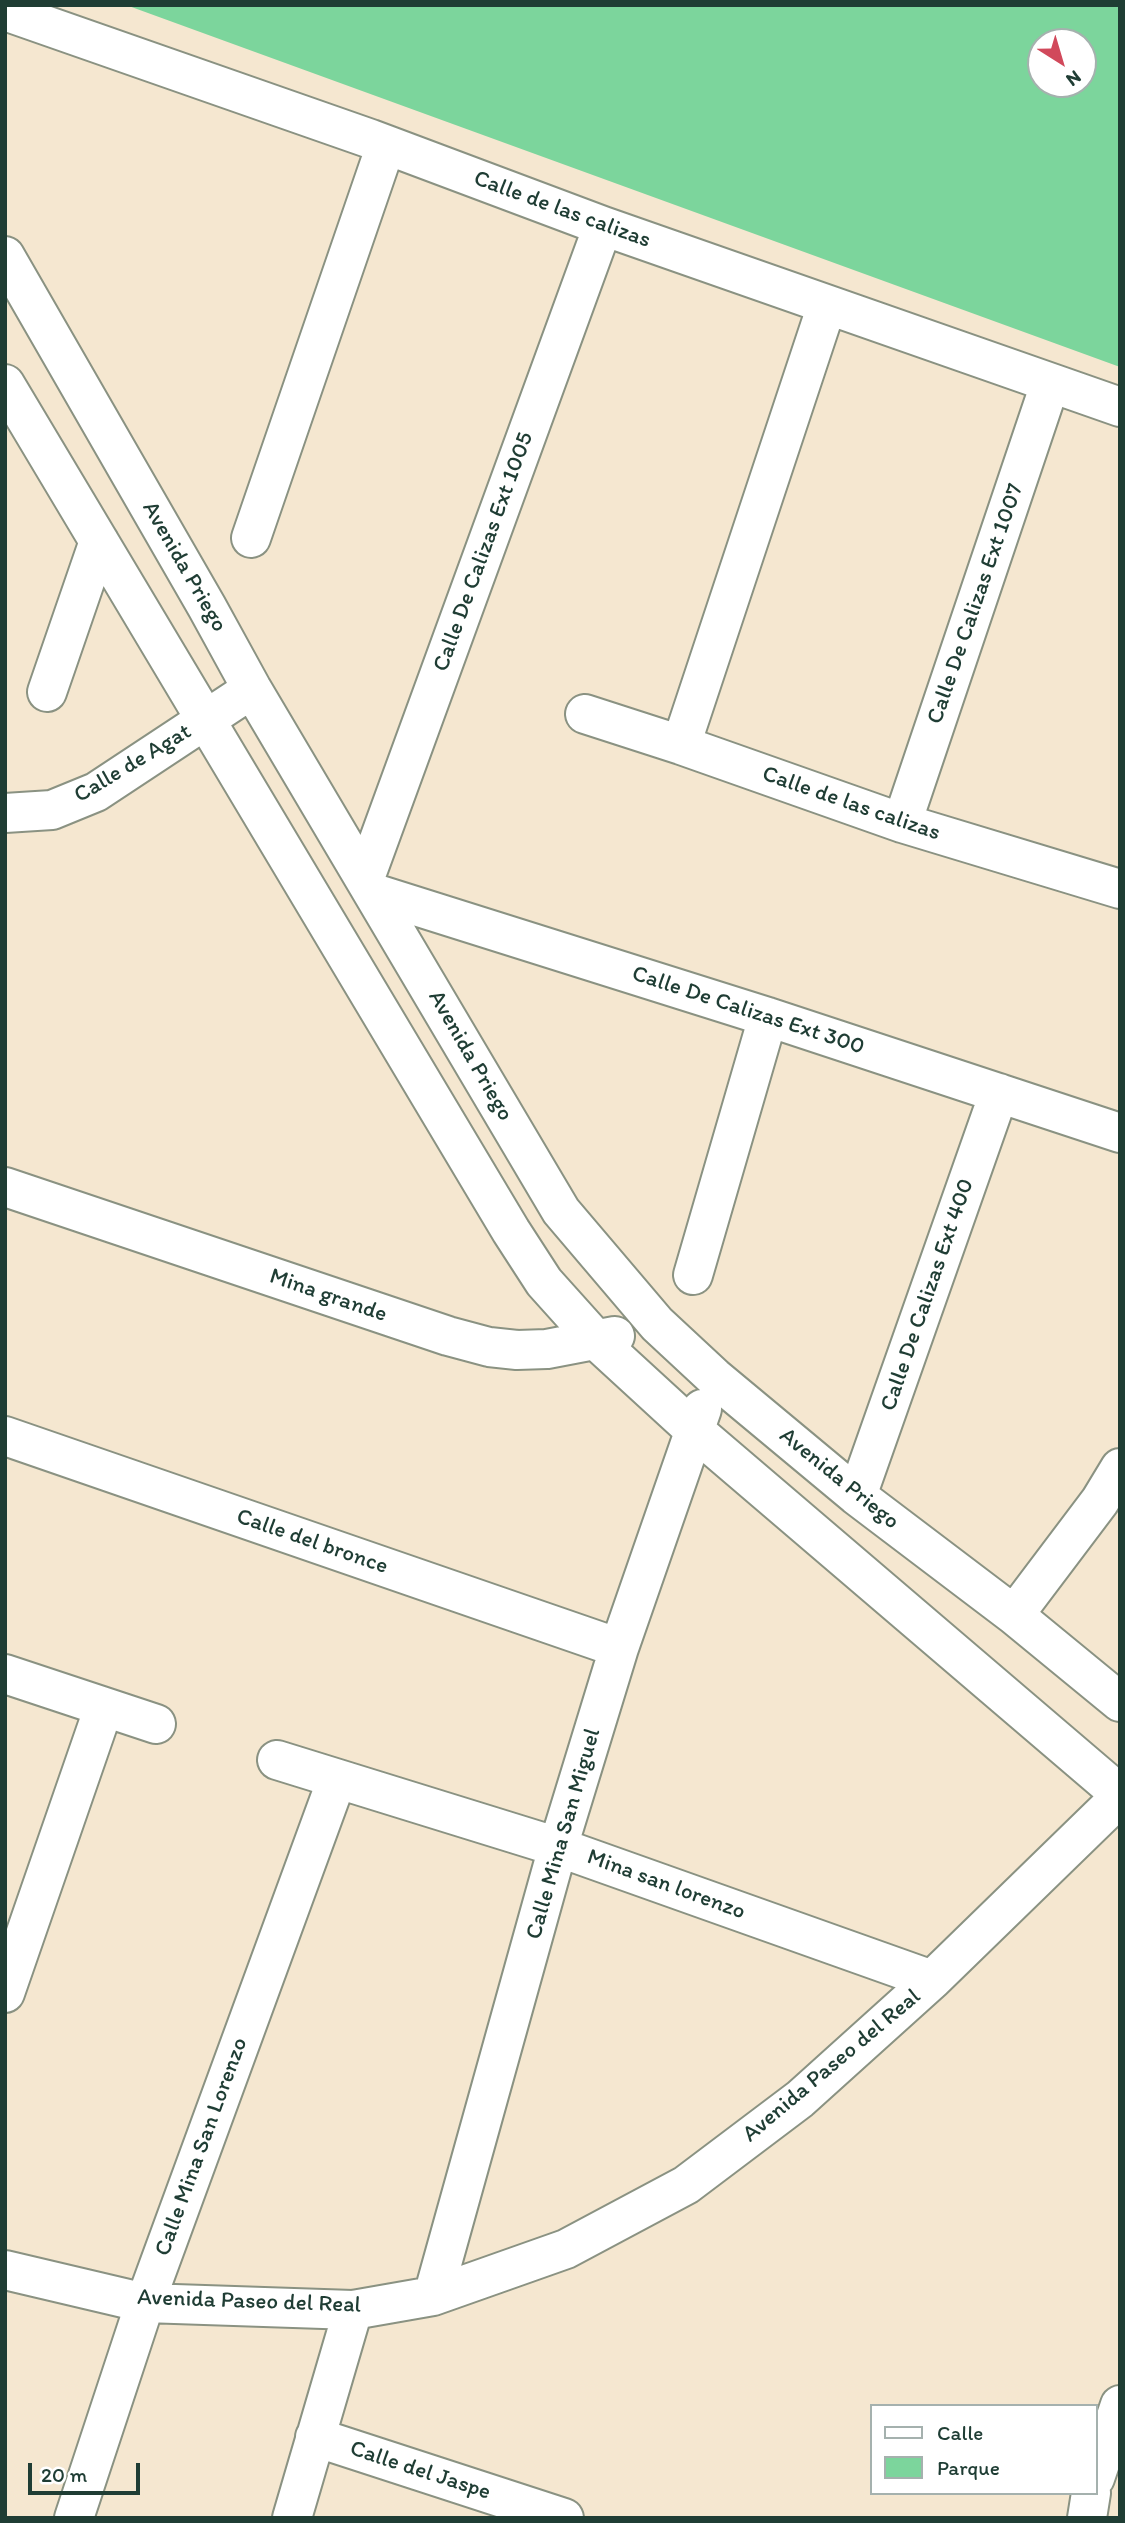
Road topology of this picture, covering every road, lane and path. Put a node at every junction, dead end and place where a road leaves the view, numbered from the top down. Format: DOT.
graph roads {
  1 [pos="5,11"];
  2 [pos="386,145"];
  3 [pos="603,226"];
  4 [pos="5,256"];
  5 [pos="827,305"];
  6 [pos="5,384"];
  7 [pos="1050,384"];
  8 [pos="1120,407"];
  9 [pos="251,538"];
  10 [pos="99,541"];
  11 [pos="252,688"];
  12 [pos="47,692"];
  13 [pos="585,714"];
  14 [pos="206,720"];
  15 [pos="681,746"];
  16 [pos="5,813"];
  17 [pos="902,823"];
  18 [pos="370,886"];
  19 [pos="1120,889"];
  20 [pos="768,1017"];
  21 [pos="999,1093"];
  22 [pos="1120,1133"];
  23 [pos="5,1187"];
  24 [pos="693,1275"];
  25 [pos="657,1325"];
  26 [pos="597,1341"];
  27 [pos="714,1377"];
  28 [pos="694,1430"];
  29 [pos="5,1436"];
  30 [pos="1120,1468"];
  31 [pos="857,1496"];
  32 [pos="1014,1615"];
  33 [pos="619,1648"];
  34 [pos="5,1674"];
  35 [pos="1120,1702"];
  36 [pos="104,1707"];
  37 [pos="156,1724"];
  38 [pos="276,1760"];
  39 [pos="337,1779"];
  40 [pos="1120,1796"];
  41 [pos="558,1847"];
  42 [pos="933,1980"];
  43 [pos="5,1993"];
  44 [pos="5,2270"];
  45 [pos="433,2296"];
  46 [pos="145,2302"];
  47 [pos="354,2309"];
  48 [pos="1120,2405"];
  49 [pos="315,2437"];
  50 [pos="1097,2472"];
  51 [pos="1091,2495"];
  52 [pos="543,2514"];
  53 [pos="74,2518"];
  54 [pos="292,2518"];
  55 [pos="1087,2518"];
  1 -- 2 [label="street, Calle de las calizas"];
  2 -- 3 [label="street, Calle de las calizas"];
  2 -- 9 [label="street"];
  3 -- 5 [label="street, Calle de las calizas"];
  3 -- 18 [label="street, Calle De Calizas Ext 1005"];
  4 -- 11 [label="street, Avenida Priego"];
  5 -- 7 [label="street, Calle de las calizas"];
  5 -- 15 [label="street"];
  6 -- 10 [label="street"];
  7 -- 8 [label="street, Calle de las calizas"];
  7 -- 17 [label="street, Calle De Calizas Ext 1007"];
  10 -- 12 [label="street"];
  10 -- 14 [label="street"];
  11 -- 14 [label="street, Calle de Agat"];
  11 -- 18 [label="street, Avenida Priego"];
  13 -- 15 [label="street, Calle de las calizas"];
  14 -- 16 [label="street, Calle de Agat"];
  14 -- 26 [label="street"];
  15 -- 17 [label="street, Calle de las calizas"];
  17 -- 19 [label="street, Calle de las calizas"];
  18 -- 20 [label="street, Calle De Calizas Ext 300"];
  18 -- 25 [label="street, Avenida Priego"];
  20 -- 21 [label="street, Calle De Calizas Ext 300"];
  20 -- 24 [label="street"];
  21 -- 22 [label="street, Calle De Calizas Ext 300"];
  21 -- 31 [label="street, Calle De Calizas Ext 400"];
  23 -- 26 [label="street, Mina grande"];
  25 -- 26 [label="street, Mina grande"];
  25 -- 27 [label="street, Avenida Priego"];
  26 -- 28 [label="street"];
  27 -- 28 [label="street, Calle Mina San Miguel"];
  27 -- 31 [label="street, Avenida Priego"];
  28 -- 33 [label="street, Calle Mina San Miguel"];
  28 -- 40 [label="street"];
  29 -- 33 [label="street, Calle del bronce"];
  30 -- 32 [label="street"];
  31 -- 32 [label="street, Avenida Priego"];
  32 -- 35 [label="street, Avenida Priego"];
  33 -- 41 [label="street, Calle Mina San Miguel"];
  34 -- 36 [label="street"];
  36 -- 37 [label="street"];
  36 -- 43 [label="street"];
  38 -- 39 [label="street, Mina san lorenzo"];
  39 -- 41 [label="street, Mina san lorenzo"];
  39 -- 46 [label="street, Calle Mina San Lorenzo"];
  40 -- 42 [label="street, Avenida Paseo del Real"];
  41 -- 42 [label="street, Mina san lorenzo"];
  41 -- 45 [label="street, Calle Mina San Miguel"];
  42 -- 45 [label="street, Avenida Paseo del Real"];
  44 -- 46 [label="street, Avenida Paseo del Real"];
  45 -- 47 [label="street, Avenida Paseo del Real"];
  46 -- 47 [label="street, Avenida Paseo del Real"];
  46 -- 53 [label="street, Calle Mina San Lorenzo"];
  47 -- 49 [label="street"];
  48 -- 50 [label="street"];
  49 -- 52 [label="street, Calle del Jaspe"];
  49 -- 54 [label="street"];
  51 -- 55 [label="street"];
}
